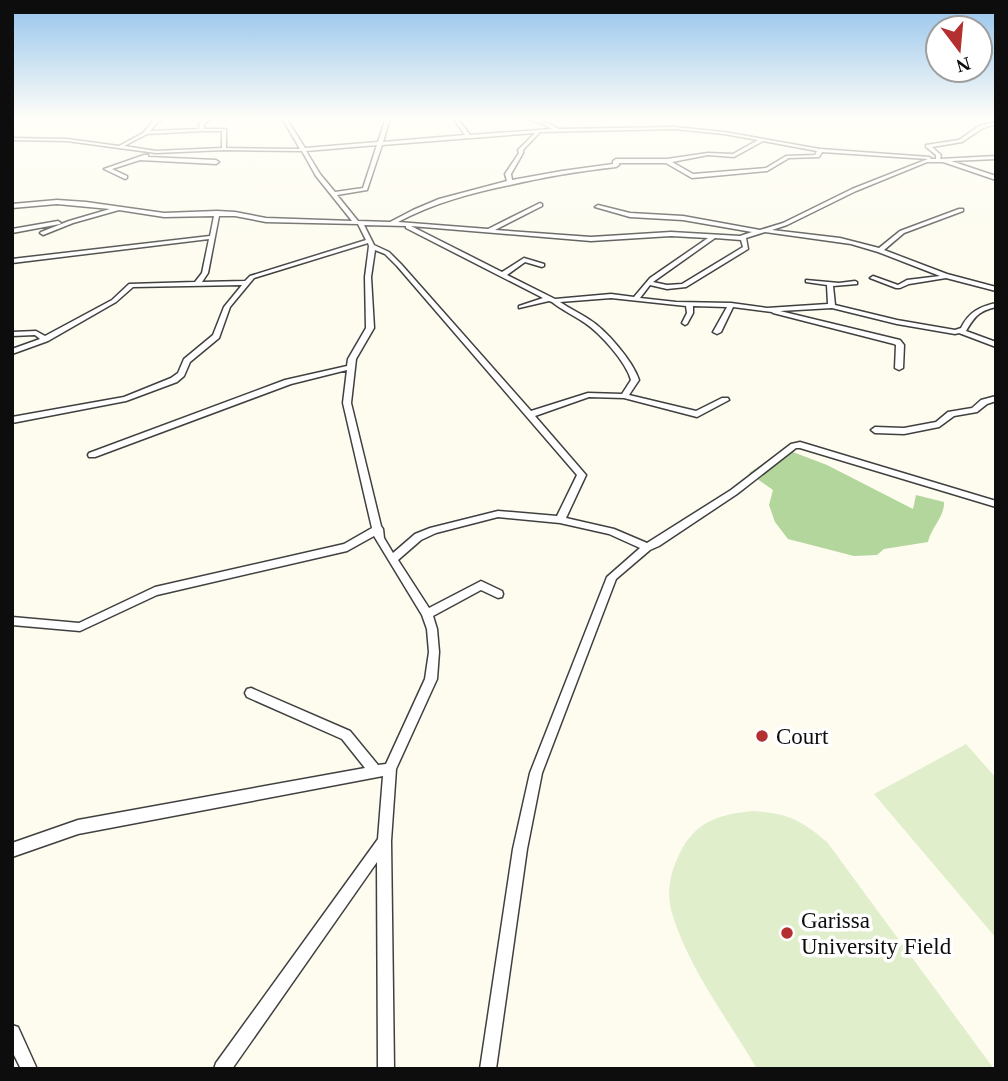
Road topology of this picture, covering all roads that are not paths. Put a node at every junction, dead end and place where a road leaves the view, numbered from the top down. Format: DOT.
graph roads {
  1 [pos="109,168"];
  2 [pos="315,168"];
  3 [pos="372,168"];
  4 [pos="511,168"];
  5 [pos="580,168"];
  6 [pos="678,168"];
  7 [pos="769,168"];
  8 [pos="911,168"];
  9 [pos="968,168"];
  10 [pos="125,177"];
  11 [pos="996,178"];
  12 [pos="510,183"];
  13 [pos="332,194"];
  14 [pos="540,205"];
  15 [pos="12,206"];
  16 [pos="598,207"];
  17 [pos="120,208"];
  18 [pos="961,210"];
  19 [pos="217,213"];
  20 [pos="358,222"];
  21 [pos="69,223"];
  22 [pos="391,223"];
  23 [pos="403,224"];
  24 [pos="12,231"];
  25 [pos="764,231"];
  26 [pos="487,232"];
  27 [pos="43,233"];
  28 [pos="213,237"];
  29 [pos="713,237"];
  30 [pos="743,237"];
  31 [pos="370,243"];
  32 [pos="880,251"];
  33 [pos="12,261"];
  34 [pos="542,265"];
  35 [pos="502,275"];
  36 [pos="945,277"];
  37 [pos="873,278"];
  38 [pos="808,281"];
  39 [pos="198,283"];
  40 [pos="248,283"];
  41 [pos="648,283"];
  42 [pos="855,283"];
  43 [pos="830,284"];
  44 [pos="996,289"];
  45 [pos="636,298"];
  46 [pos="551,300"];
  47 [pos="731,305"];
  48 [pos="996,305"];
  49 [pos="689,306"];
  50 [pos="832,306"];
  51 [pos="521,307"];
  52 [pos="767,310"];
  53 [pos="685,323"];
  54 [pos="961,331"];
  55 [pos="717,332"];
  56 [pos="12,334"];
  57 [pos="45,339"];
  58 [pos="996,345"];
  59 [pos="12,352"];
  60 [pos="351,367"];
  61 [pos="899,368"];
  62 [pos="624,396"];
  63 [pos="996,398"];
  64 [pos="725,400"];
  65 [pos="531,414"];
  66 [pos="12,421"];
  67 [pos="875,430"];
  68 [pos="92,455"];
  69 [pos="996,504"];
  70 [pos="560,520"];
  71 [pos="378,529"];
  72 [pos="647,547"];
  73 [pos="392,559"];
  74 [pos="498,593"];
  75 [pos="427,614"];
  76 [pos="12,621"];
  77 [pos="251,693"];
  78 [pos="390,769"];
  79 [pos="375,771"];
  80 [pos="384,841"];
  81 [pos="12,850"];
  82 [pos="12,1033"];
  83 [pos="29,1069"];
  84 [pos="222,1069"];
  85 [pos="386,1069"];
  86 [pos="488,1069"];
  1 -- 10 [label="street"];
  2 -- 13 [label="street"];
  3 -- 13 [label="street"];
  4 -- 12 [label="street"];
  5 -- 12 [label="street"];
  6 -- 7 [label="street"];
  8 -- 25 [label="street"];
  9 -- 11 [label="street"];
  12 -- 22 [label="street"];
  13 -- 20 [label="street"];
  14 -- 26 [label="street"];
  15 -- 17 [label="street"];
  16 -- 25 [label="street"];
  17 -- 19 [label="street"];
  17 -- 21 [label="street"];
  18 -- 32 [label="street"];
  19 -- 20 [label="street"];
  19 -- 28 [label="street"];
  20 -- 22 [label="street"];
  20 -- 31 [label="street"];
  21 -- 24 [label="street"];
  21 -- 27 [label="street"];
  22 -- 23 [label="street"];
  23 -- 26 [label="street"];
  23 -- 35 [label="street"];
  25 -- 30 [label="street"];
  25 -- 32 [label="street"];
  26 -- 29 [label="street"];
  28 -- 33 [label="street"];
  28 -- 39 [label="street"];
  29 -- 30 [label="street"];
  29 -- 41 [label="street"];
  30 -- 41 [label="street"];
  31 -- 40 [label="street"];
  31 -- 60 [label="street"];
  31 -- 65 [label="street"];
  32 -- 36 [label="street"];
  34 -- 35 [label="street"];
  35 -- 46 [label="street"];
  36 -- 37 [label="street"];
  36 -- 44 [label="street"];
  38 -- 43 [label="street"];
  39 -- 40 [label="street"];
  39 -- 57 [label="street"];
  40 -- 66 [label="street"];
  41 -- 45 [label="street"];
  42 -- 43 [label="street"];
  43 -- 50 [label="street"];
  45 -- 46 [label="street"];
  45 -- 49 [label="street"];
  46 -- 51 [label="street"];
  46 -- 62 [label="street"];
  47 -- 49 [label="street"];
  47 -- 52 [label="street"];
  47 -- 55 [label="street"];
  48 -- 54 [label="street"];
  49 -- 53 [label="street"];
  50 -- 52 [label="street"];
  50 -- 54 [label="street"];
  52 -- 61 [label="street"];
  54 -- 58 [label="street"];
  56 -- 57 [label="street"];
  57 -- 59 [label="street"];
  60 -- 68 [label="street"];
  60 -- 71 [label="street"];
  62 -- 64 [label="street"];
  62 -- 65 [label="street"];
  63 -- 67 [label="street"];
  65 -- 70 [label="street"];
  69 -- 72 [label="street"];
  70 -- 72 [label="street"];
  70 -- 73 [label="street"];
  71 -- 73 [label="street"];
  71 -- 76 [label="street"];
  72 -- 86 [label="street"];
  73 -- 75 [label="street"];
  74 -- 75 [label="street"];
  75 -- 78 [label="street"];
  77 -- 79 [label="street"];
  78 -- 79 [label="street"];
  78 -- 80 [label="street"];
  79 -- 81 [label="street"];
  80 -- 84 [label="street"];
  80 -- 85 [label="street"];
  82 -- 83 [label="street"];
}
